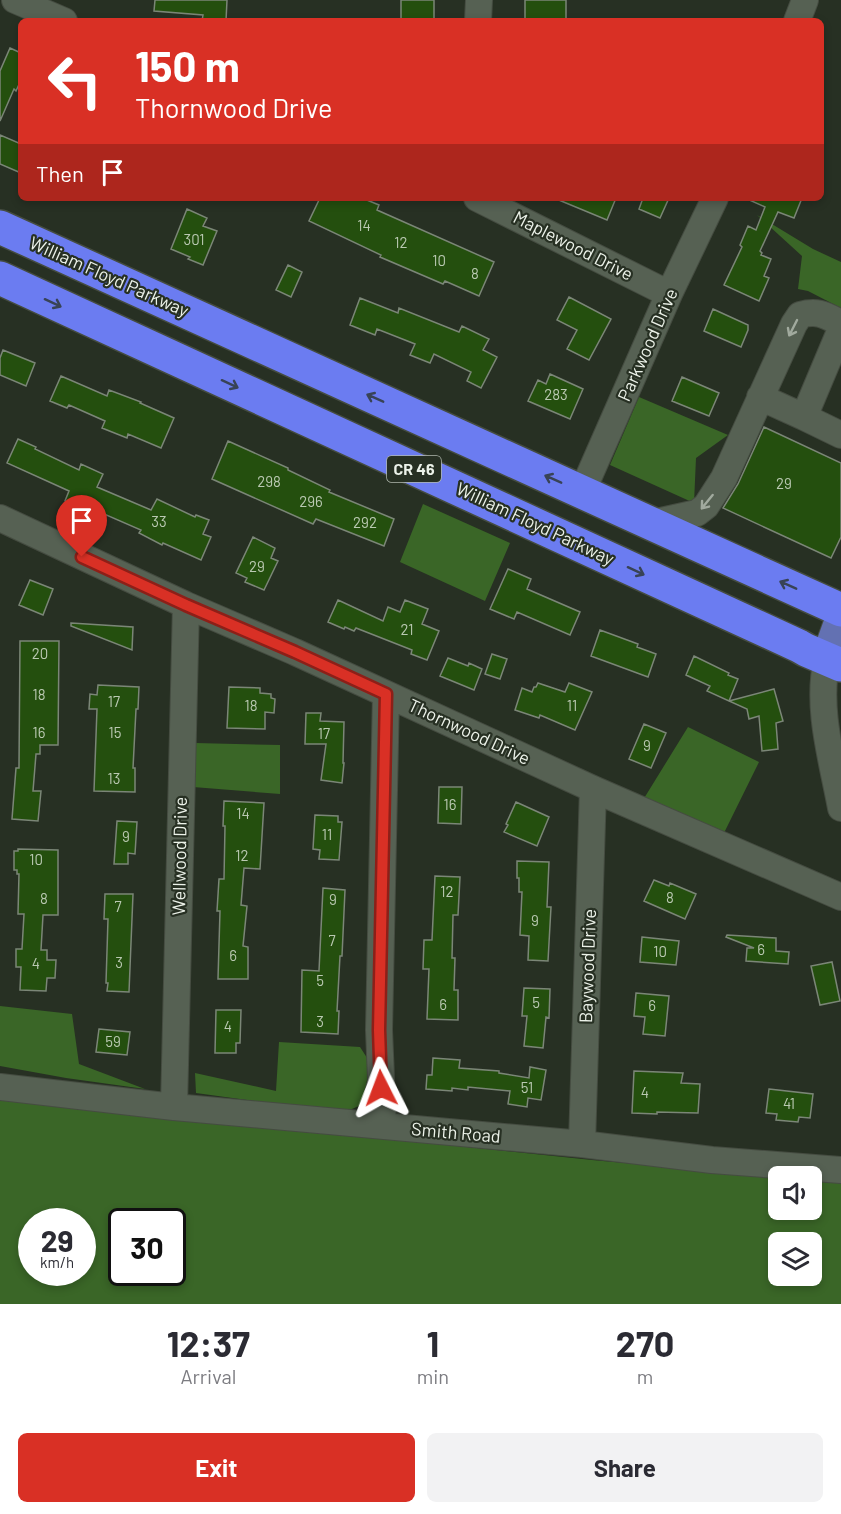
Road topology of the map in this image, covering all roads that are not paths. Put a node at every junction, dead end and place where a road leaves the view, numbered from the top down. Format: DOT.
graph roads {
  1 [pos="15,0"];
  2 [pos="479,0"];
  3 [pos="805,0"];
  4 [pos="57,18"];
  5 [pos="478,18"];
  6 [pos="798,18"];
  7 [pos="483,201"];
  8 [pos="714,201"];
  9 [pos="0,227"];
  10 [pos="0,278"];
  11 [pos="669,294"];
  12 [pos="841,323"];
  13 [pos="841,329"];
  14 [pos="760,397"];
  15 [pos="804,417"];
  16 [pos="841,435"];
  17 [pos="582,492"];
  18 [pos="0,518"];
  19 [pos="652,523"];
  20 [pos="186,605"];
  21 [pos="841,610"];
  22 [pos="841,620"];
  23 [pos="834,662"];
  24 [pos="386,694"];
  25 [pos="841,709"];
  26 [pos="830,745"];
  27 [pos="593,789"];
  28 [pos="841,808"];
  29 [pos="841,897"];
  30 [pos="0,1087"];
  31 [pos="174,1107"];
  32 [pos="383,1126"];
  33 [pos="582,1144"];
  34 [pos="841,1170"];
  1 -- 4 [label="street"];
  2 -- 5 [label="street"];
  3 -- 6 [label="street"];
  7 -- 11 [label="street, Maplewood Drive"];
  8 -- 11 [label="street, Parkwood Drive"];
  17 -- 9 [label="highway, William Floyd Parkway / CR 46, one-way"];
  10 -- 23 [label="highway, William Floyd Parkway / CR 46, one-way"];
  11 -- 17 [label="street, Parkwood Drive"];
  12 -- 14 [label="street, one-way"];
  13 -- 15 [label="street"];
  14 -- 15 [label="street"];
  14 -- 19 [label="street, one-way"];
  15 -- 16 [label="street"];
  17 -- 19 [label="highway, William Floyd Parkway / CR 46"];
  18 -- 20 [label="street, Thornwood Drive"];
  21 -- 19 [label="highway, William Floyd Parkway / CR 46, one-way"];
  20 -- 24 [label="street, Thornwood Drive"];
  20 -- 31 [label="street, Wellwood Drive"];
  22 -- 23 [label="main road"];
  23 -- 26 [label="street"];
  24 -- 27 [label="street, Thornwood Drive"];
  24 -- 32 [label="street"];
  25 -- 26 [label="street"];
  26 -- 28 [label="street"];
  27 -- 29 [label="street, Thornwood Drive"];
  27 -- 33 [label="street, Baywood Drive"];
  30 -- 31 [label="street, Smith Road"];
  31 -- 32 [label="street, Smith Road"];
  32 -- 33 [label="street, Smith Road"];
  33 -- 34 [label="street, Smith Road"];
}
